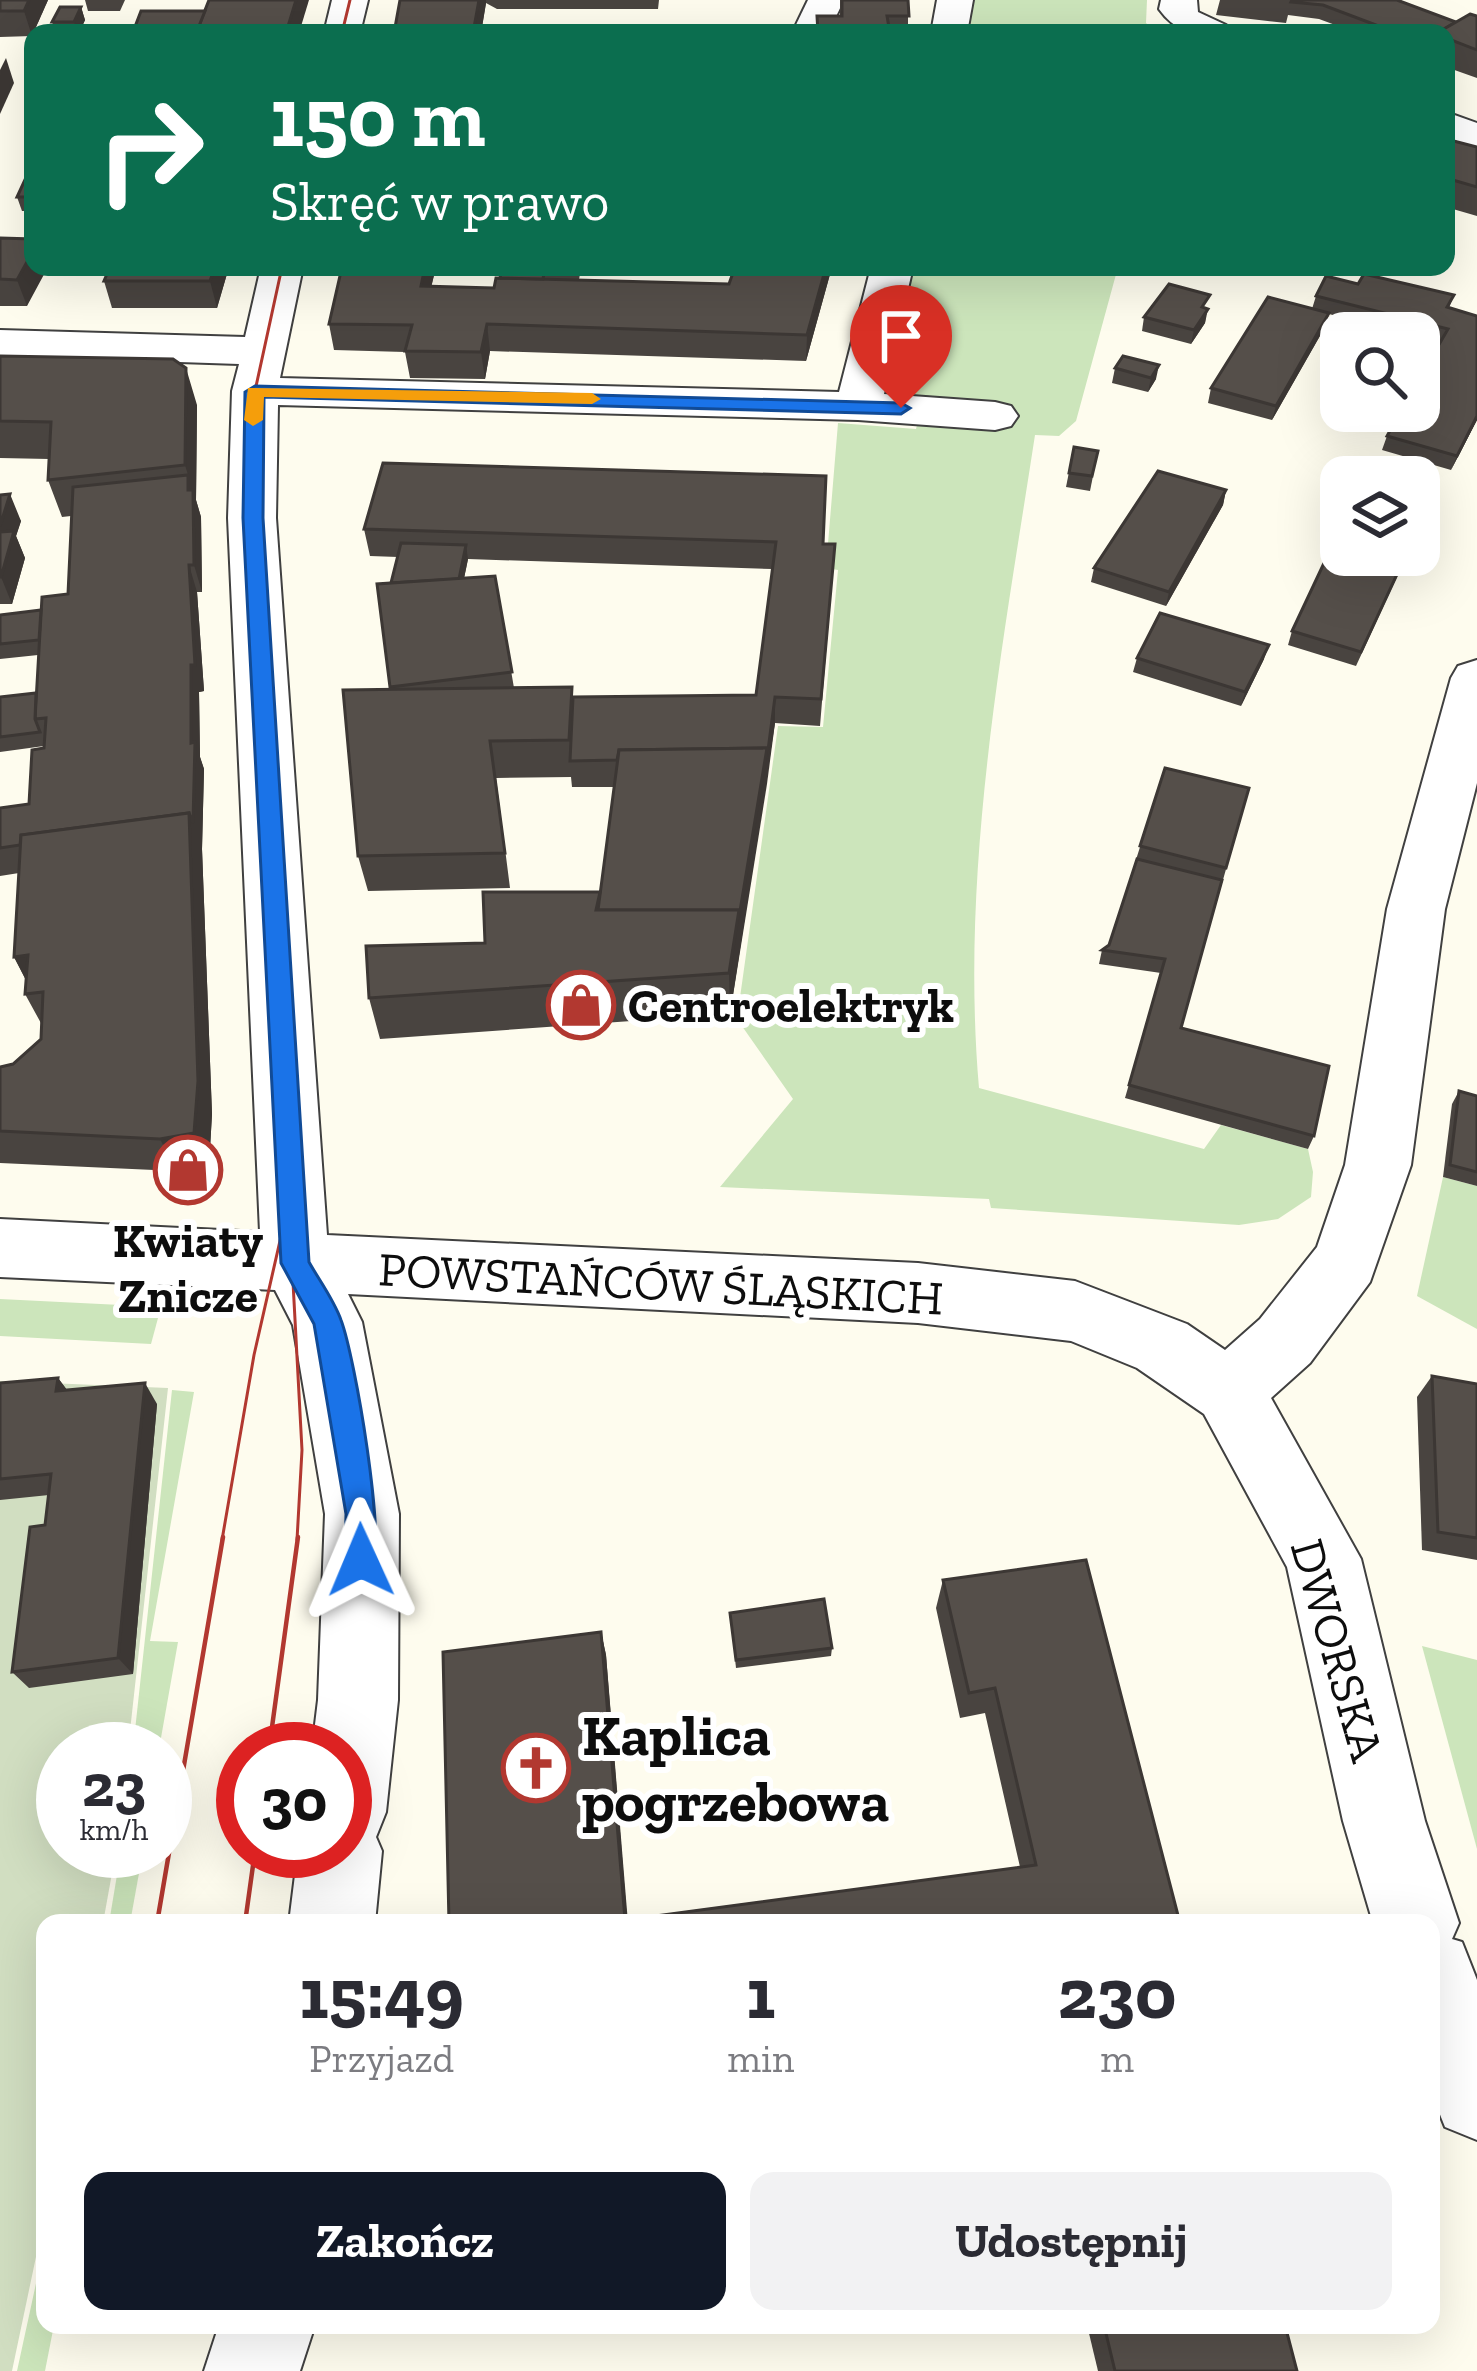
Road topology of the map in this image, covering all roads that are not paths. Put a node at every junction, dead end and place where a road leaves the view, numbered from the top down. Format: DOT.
graph roads {
  1 [pos="1179,0"];
  2 [pos="1193,24"];
  3 [pos="280,276"];
  4 [pos="890,276"];
  5 [pos="0,344"];
  6 [pos="258,371"];
  7 [pos="858,406"];
  8 [pos="995,416"];
  9 [pos="1477,678"];
  10 [pos="0,1248"];
  11 [pos="295,1263"];
  12 [pos="1229,1391"];
  13 [pos="355,1722"];
  14 [pos="337,1878"];
  15 [pos="333,1914"];
  16 [pos="1413,1914"];
  17 [pos="1440,1997"];
  18 [pos="1477,2095"];
  19 [pos="264,2334"];
  20 [pos="253,2371"];
  1 -- 2 [label="street"];
  3 -- 6 [label="street"];
  4 -- 7 [label="street"];
  5 -- 6 [label="street"];
  6 -- 7 [label="street"];
  6 -- 11 [label="street"];
  7 -- 8 [label="street"];
  9 -- 12 [label="street"];
  10 -- 11 [label="street, POWSTAŃCÓW ŚLĄSKICH"];
  11 -- 12 [label="street, POWSTAŃCÓW ŚLĄSKICH"];
  11 -- 13 [label="street"];
  12 -- 16 [label="street, DWORSKA"];
  14 -- 15 [label="street"];
  17 -- 18 [label="street"];
  19 -- 20 [label="street"];
}
